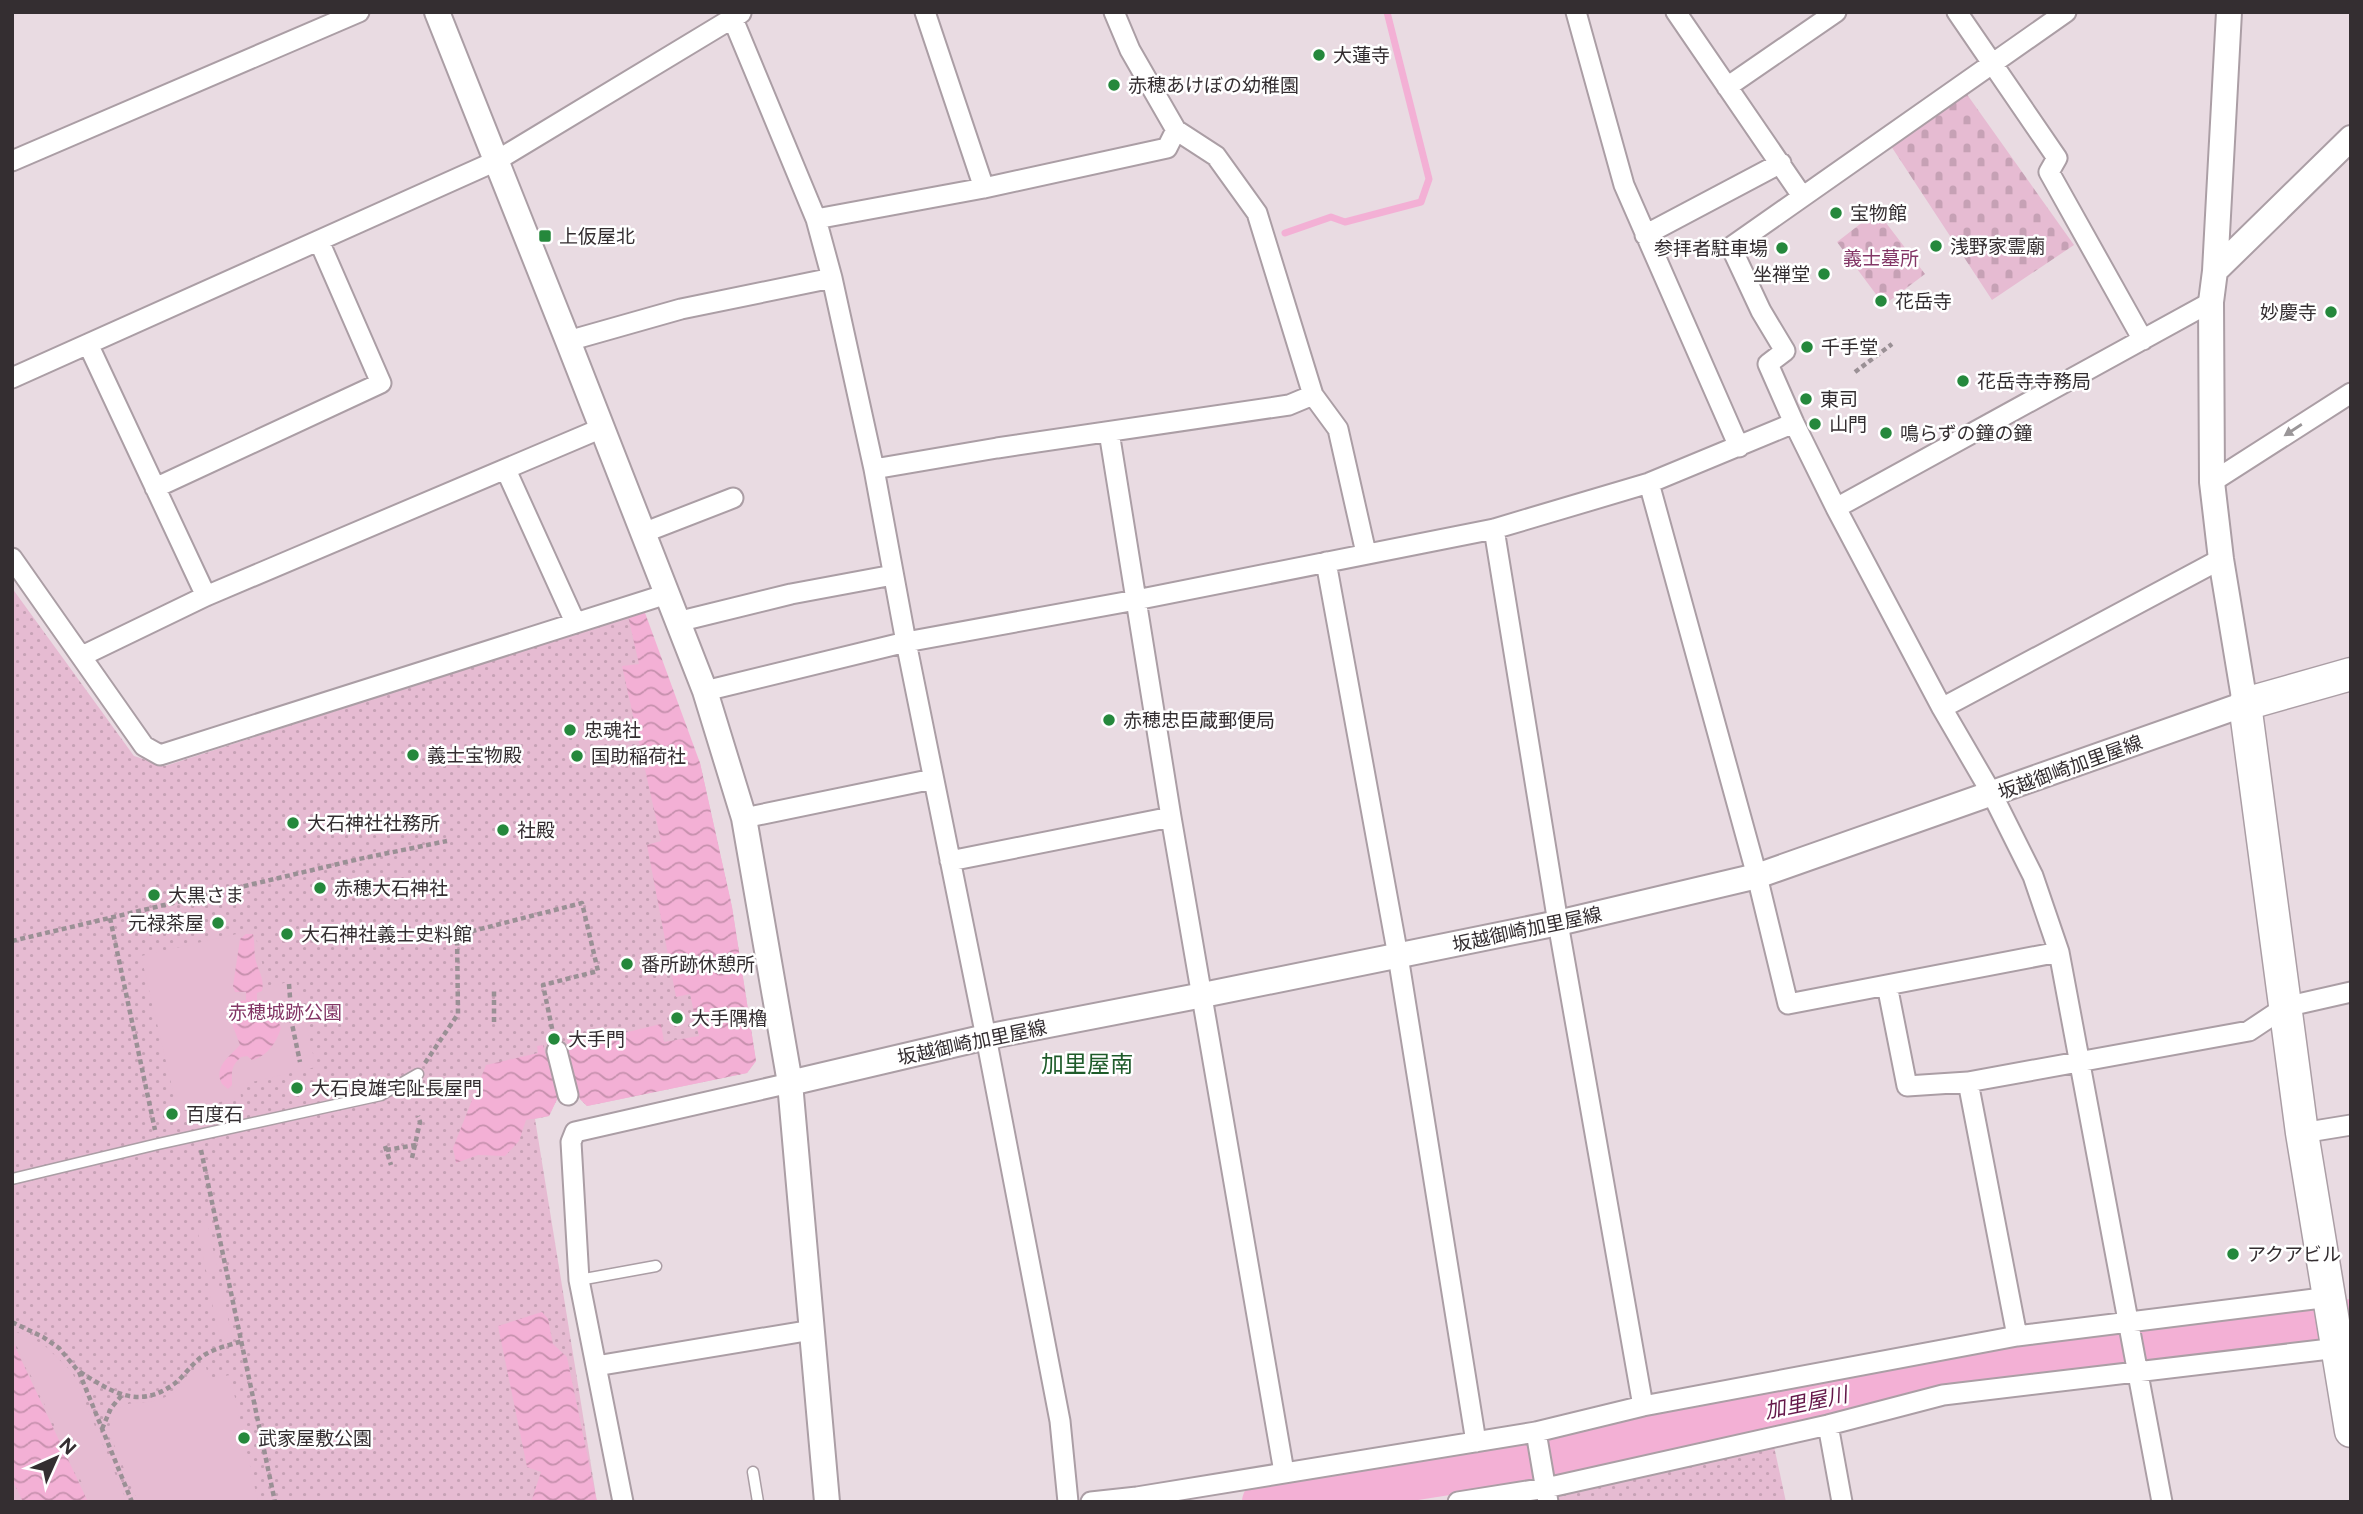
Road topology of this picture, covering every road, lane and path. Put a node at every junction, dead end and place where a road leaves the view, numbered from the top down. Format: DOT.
graph roads {
  1 [pos="359,12"];
  2 [pos="437,12"];
  3 [pos="925,12"];
  4 [pos="1114,12"];
  5 [pos="1576,12"];
  6 [pos="1676,12"];
  7 [pos="1836,12"];
  8 [pos="1957,12"];
  9 [pos="2066,12"];
  10 [pos="2229,12"];
  11 [pos="735,14"];
  12 [pos="1993,63"];
  13 [pos="1727,86"];
  14 [pos="1176,130"];
  15 [pos="2351,138"];
  16 [pos="12,161"];
  17 [pos="496,161"];
  18 [pos="1781,163"];
  19 [pos="985,188"];
  20 [pos="1802,196"];
  21 [pos="816,219"];
  22 [pos="1645,235"];
  23 [pos="319,241"];
  24 [pos="2215,271"];
  25 [pos="832,278"];
  26 [pos="2211,302"];
  27 [pos="2143,340"];
  28 [pos="569,341"];
  29 [pos="88,344"];
  30 [pos="1892,344"];
  31 [pos="1855,372"];
  32 [pos="12,378"];
  33 [pos="2351,393"];
  34 [pos="1313,395"];
  35 [pos="1794,423"];
  36 [pos="601,428"];
  37 [pos="1109,432"];
  38 [pos="1739,447"];
  39 [pos="874,469"];
  40 [pos="506,470"];
  41 [pos="2212,482"];
  42 [pos="1649,483"];
  43 [pos="155,488"];
  44 [pos="733,498"];
  45 [pos="1836,508"];
  46 [pos="1494,529"];
  47 [pos="643,533"];
  48 [pos="1366,553"];
  49 [pos="12,558"];
  50 [pos="2221,559"];
  51 [pos="1326,562"];
  52 [pos="893,575"];
  53 [pos="667,594"];
  54 [pos="206,596"];
  55 [pos="1136,600"];
  56 [pos="575,622"];
  57 [pos="677,622"];
  58 [pos="906,642"];
  59 [pos="82,656"];
  60 [pos="2351,674"];
  61 [pos="705,691"];
  62 [pos="2245,704"];
  63 [pos="1942,708"];
  64 [pos="933,779"];
  65 [pos="1992,794"];
  66 [pos="1171,817"];
  67 [pos="744,818"];
  68 [pos="447,841"];
  69 [pos="950,861"];
  70 [pos="1757,876"];
  71 [pos="110,918"];
  72 [pos="1558,923"];
  73 [pos="12,941"];
  74 [pos="2059,952"];
  75 [pos="1398,956"];
  76 [pos="289,984"];
  77 [pos="1887,985"];
  78 [pos="494,989"];
  79 [pos="2351,992"];
  80 [pos="1203,995"];
  81 [pos="2285,1007"];
  82 [pos="494,1022"];
  83 [pos="986,1037"];
  84 [pos="555,1044"];
  85 [pos="2080,1061"];
  86 [pos="300,1062"];
  87 [pos="418,1074"];
  88 [pos="1968,1082"];
  89 [pos="790,1083"];
  90 [pos="568,1095"];
  91 [pos="418,1116"];
  92 [pos="2351,1125"];
  93 [pos="2302,1133"];
  94 [pos="198,1136"];
  95 [pos="158,1144"];
  96 [pos="415,1145"];
  97 [pos="412,1158"];
  98 [pos="391,1165"];
  99 [pos="12,1179"];
  100 [pos="656,1266"];
  101 [pos="579,1280"];
  102 [pos="2330,1297"];
  103 [pos="12,1322"];
  104 [pos="2130,1323"];
  105 [pos="812,1330"];
  106 [pos="2017,1336"];
  107 [pos="242,1342"];
  108 [pos="2345,1346"];
  109 [pos="596,1366"];
  110 [pos="79,1372"];
  111 [pos="2137,1373"];
  112 [pos="122,1395"];
  113 [pos="1643,1406"];
  114 [pos="1828,1425"];
  115 [pos="102,1429"];
  116 [pos="1536,1432"];
  117 [pos="2351,1432"];
  118 [pos="1476,1443"];
  119 [pos="753,1472"];
  120 [pos="1284,1472"];
  121 [pos="1547,1495"];
  122 [pos="1137,1499"];
  123 [pos="132,1502"];
  124 [pos="275,1502"];
  125 [pos="623,1502"];
  126 [pos="758,1502"];
  127 [pos="827,1502"];
  128 [pos="1068,1502"];
  129 [pos="1091,1502"];
  130 [pos="1458,1502"];
  131 [pos="1842,1502"];
  132 [pos="2162,1502"];
  1 -- 16 [label="street"];
  2 -- 17 [label="street"];
  3 -- 19 [label="street"];
  4 -- 14 [label="street"];
  5 -- 22 [label="street"];
  6 -- 13 [label="street"];
  7 -- 13 [label="street"];
  8 -- 12 [label="street"];
  9 -- 12 [label="street"];
  10 -- 24 [label="street"];
  11 -- 17 [label="street"];
  11 -- 21 [label="street"];
  12 -- 20 [label="street"];
  12 -- 27 [label="street"];
  13 -- 18 [label="street"];
  14 -- 19 [label="street"];
  14 -- 34 [label="street"];
  15 -- 24 [label="street"];
  17 -- 23 [label="street"];
  17 -- 28 [label="street"];
  18 -- 20 [label="street"];
  18 -- 22 [label="street"];
  19 -- 21 [label="street"];
  20 -- 35 [label="street"];
  21 -- 25 [label="street"];
  22 -- 38 [label="street"];
  23 -- 29 [label="street"];
  23 -- 43 [label="street"];
  24 -- 26 [label="street"];
  25 -- 28 [label="street"];
  25 -- 39 [label="street"];
  26 -- 27 [label="street"];
  26 -- 41 [label="street"];
  27 -- 45 [label="street"];
  28 -- 36 [label="street"];
  29 -- 32 [label="street"];
  29 -- 43 [label="street"];
  30 -- 31 [label="path"];
  33 -- 41 [label="street, one-way"];
  34 -- 37 [label="street"];
  34 -- 48 [label="street"];
  35 -- 38 [label="street"];
  35 -- 45 [label="street"];
  36 -- 40 [label="street"];
  36 -- 47 [label="street"];
  37 -- 39 [label="street"];
  37 -- 55 [label="street"];
  38 -- 42 [label="street"];
  39 -- 52 [label="street"];
  40 -- 54 [label="street"];
  40 -- 56 [label="street"];
  41 -- 50 [label="street"];
  42 -- 46 [label="street"];
  42 -- 70 [label="street"];
  43 -- 54 [label="street"];
  44 -- 47 [label="street"];
  45 -- 63 [label="street"];
  46 -- 48 [label="street"];
  46 -- 72 [label="street"];
  47 -- 53 [label="street"];
  48 -- 51 [label="street"];
  49 -- 59 [label="street"];
  50 -- 62 [label="street"];
  50 -- 63 [label="street"];
  51 -- 55 [label="street"];
  51 -- 75 [label="street"];
  52 -- 57 [label="street"];
  52 -- 58 [label="street"];
  53 -- 56 [label="street"];
  53 -- 57 [label="street"];
  54 -- 59 [label="street"];
  55 -- 58 [label="street"];
  55 -- 66 [label="street"];
  56 -- 59 [label="street"];
  57 -- 61 [label="street"];
  58 -- 61 [label="street"];
  58 -- 64 [label="street"];
  60 -- 62 [label="main road, 坂越御崎加里屋線"];
  61 -- 67 [label="street"];
  62 -- 65 [label="street, 坂越御崎加里屋線"];
  62 -- 81 [label="main road"];
  63 -- 65 [label="street"];
  64 -- 67 [label="street"];
  64 -- 69 [label="street"];
  65 -- 70 [label="street, 坂越御崎加里屋線"];
  65 -- 74 [label="street"];
  66 -- 69 [label="street"];
  66 -- 80 [label="street"];
  67 -- 89 [label="street"];
  68 -- 71 [label="path"];
  69 -- 83 [label="street"];
  70 -- 72 [label="street, 坂越御崎加里屋線"];
  70 -- 77 [label="street"];
  71 -- 73 [label="path"];
  71 -- 95 [label="path"];
  72 -- 75 [label="street, 坂越御崎加里屋線"];
  72 -- 113 [label="street"];
  74 -- 77 [label="street"];
  74 -- 85 [label="street"];
  75 -- 80 [label="street, 坂越御崎加里屋線"];
  75 -- 118 [label="street"];
  76 -- 86 [label="path"];
  77 -- 88 [label="street"];
  78 -- 82 [label="path"];
  79 -- 81 [label="street"];
  80 -- 83 [label="street, 坂越御崎加里屋線"];
  80 -- 120 [label="street"];
  81 -- 85 [label="street"];
  81 -- 93 [label="main road"];
  83 -- 89 [label="street, 坂越御崎加里屋線"];
  83 -- 128 [label="street"];
  84 -- 87 [label="path"];
  84 -- 90 [label="street"];
  85 -- 88 [label="street"];
  85 -- 104 [label="street"];
  87 -- 94 [label="lane"];
  88 -- 106 [label="street"];
  89 -- 101 [label="street"];
  89 -- 105 [label="street"];
  91 -- 96 [label="path"];
  92 -- 93 [label="street"];
  93 -- 102 [label="main road"];
  94 -- 95 [label="lane"];
  94 -- 107 [label="path"];
  95 -- 99 [label="lane"];
  96 -- 97 [label="path"];
  96 -- 98 [label="path"];
  100 -- 101 [label="lane"];
  101 -- 109 [label="street"];
  102 -- 104 [label="street"];
  102 -- 108 [label="main road"];
  103 -- 110 [label="path"];
  104 -- 106 [label="street"];
  104 -- 111 [label="street"];
  105 -- 109 [label="street"];
  105 -- 127 [label="street"];
  106 -- 113 [label="street"];
  107 -- 112 [label="path"];
  107 -- 124 [label="path"];
  108 -- 111 [label="street"];
  108 -- 117 [label="main road"];
  109 -- 125 [label="street"];
  110 -- 112 [label="path"];
  110 -- 115 [label="path"];
  111 -- 114 [label="street"];
  111 -- 132 [label="street"];
  112 -- 115 [label="path"];
  113 -- 116 [label="street"];
  114 -- 121 [label="street"];
  114 -- 131 [label="street"];
  115 -- 123 [label="path"];
  116 -- 118 [label="street"];
  116 -- 121 [label="street"];
  118 -- 120 [label="street"];
  119 -- 126 [label="lane"];
  120 -- 122 [label="street"];
  121 -- 130 [label="street"];
  122 -- 129 [label="street"];
}
